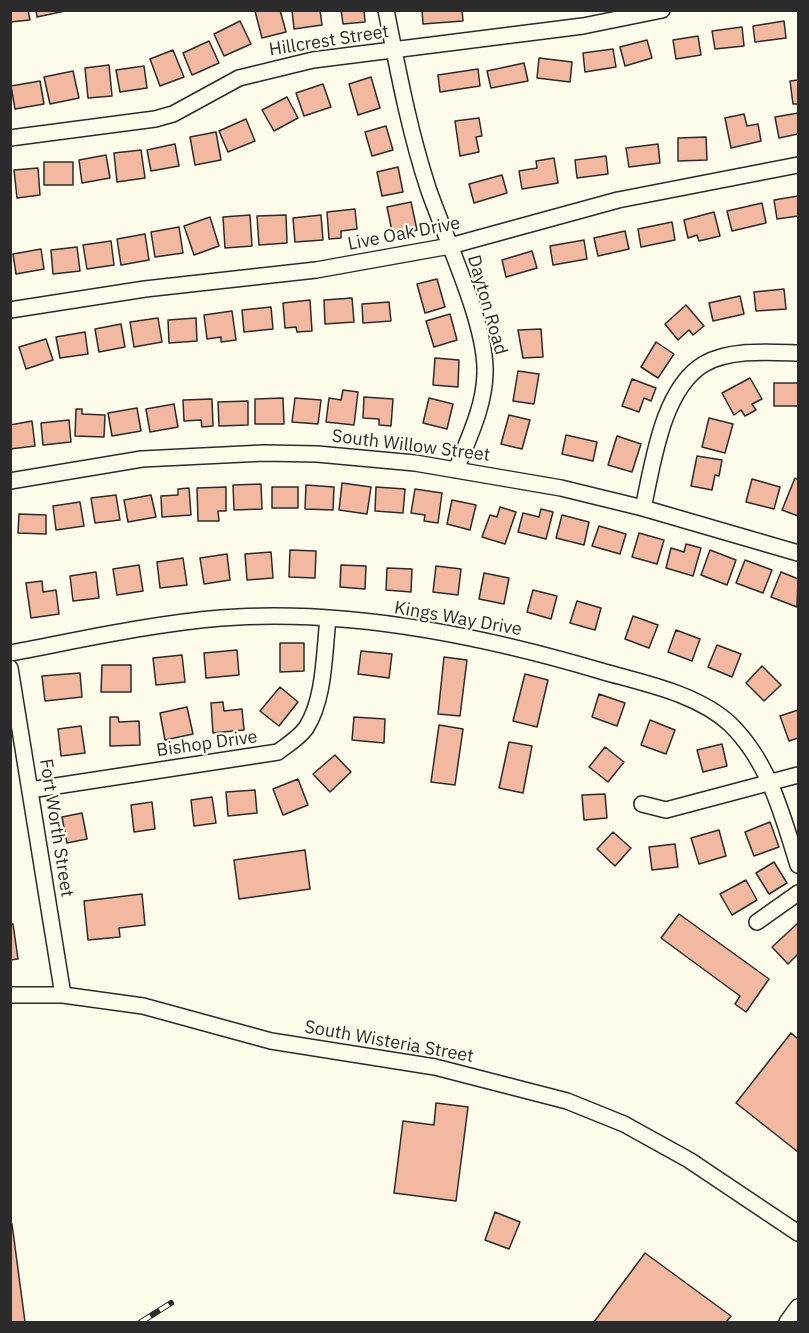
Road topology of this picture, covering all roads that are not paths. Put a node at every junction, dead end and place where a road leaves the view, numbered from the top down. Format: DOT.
graph roads {
  1 [pos="386,10"];
  2 [pos="662,10"];
  3 [pos="394,51"];
  4 [pos="10,138"];
  5 [pos="798,165"];
  6 [pos="450,246"];
  7 [pos="10,310"];
  8 [pos="798,353"];
  9 [pos="456,470"];
  10 [pos="10,481"];
  11 [pos="643,508"];
  12 [pos="798,553"];
  13 [pos="328,619"];
  14 [pos="10,653"];
  15 [pos="10,668"];
  16 [pos="798,775"];
  17 [pos="771,783"];
  18 [pos="30,790"];
  19 [pos="642,804"];
  20 [pos="798,865"];
  21 [pos="798,893"];
  22 [pos="757,922"];
  23 [pos="63,994"];
  24 [pos="10,995"];
  25 [pos="798,1233"];
  26 [pos="798,1307"];
  27 [pos="787,1323"];
  1 -- 3 [label="street, Dayton Road"];
  2 -- 3 [label="street, Hillcrest Street"];
  3 -- 4 [label="street, Hillcrest Street"];
  3 -- 6 [label="street, Dayton Road"];
  5 -- 6 [label="street, Live Oak Drive"];
  6 -- 7 [label="street, Live Oak Drive"];
  6 -- 9 [label="street, Dayton Road"];
  8 -- 11 [label="street"];
  9 -- 10 [label="street, South Willow Street"];
  9 -- 11 [label="street, South Willow Street"];
  11 -- 12 [label="street, South Willow Street"];
  13 -- 14 [label="street, Kings Way Drive"];
  13 -- 17 [label="street, Kings Way Drive"];
  13 -- 18 [label="street, Bishop Drive"];
  15 -- 18 [label="street, Fort Worth Street"];
  16 -- 17 [label="street"];
  17 -- 19 [label="street"];
  17 -- 20 [label="street, Kings Way Drive"];
  18 -- 23 [label="street, Fort Worth Street"];
  21 -- 22 [label="street"];
  23 -- 24 [label="street, South Wisteria Street"];
  23 -- 25 [label="street, South Wisteria Street"];
  26 -- 27 [label="street"];
}
